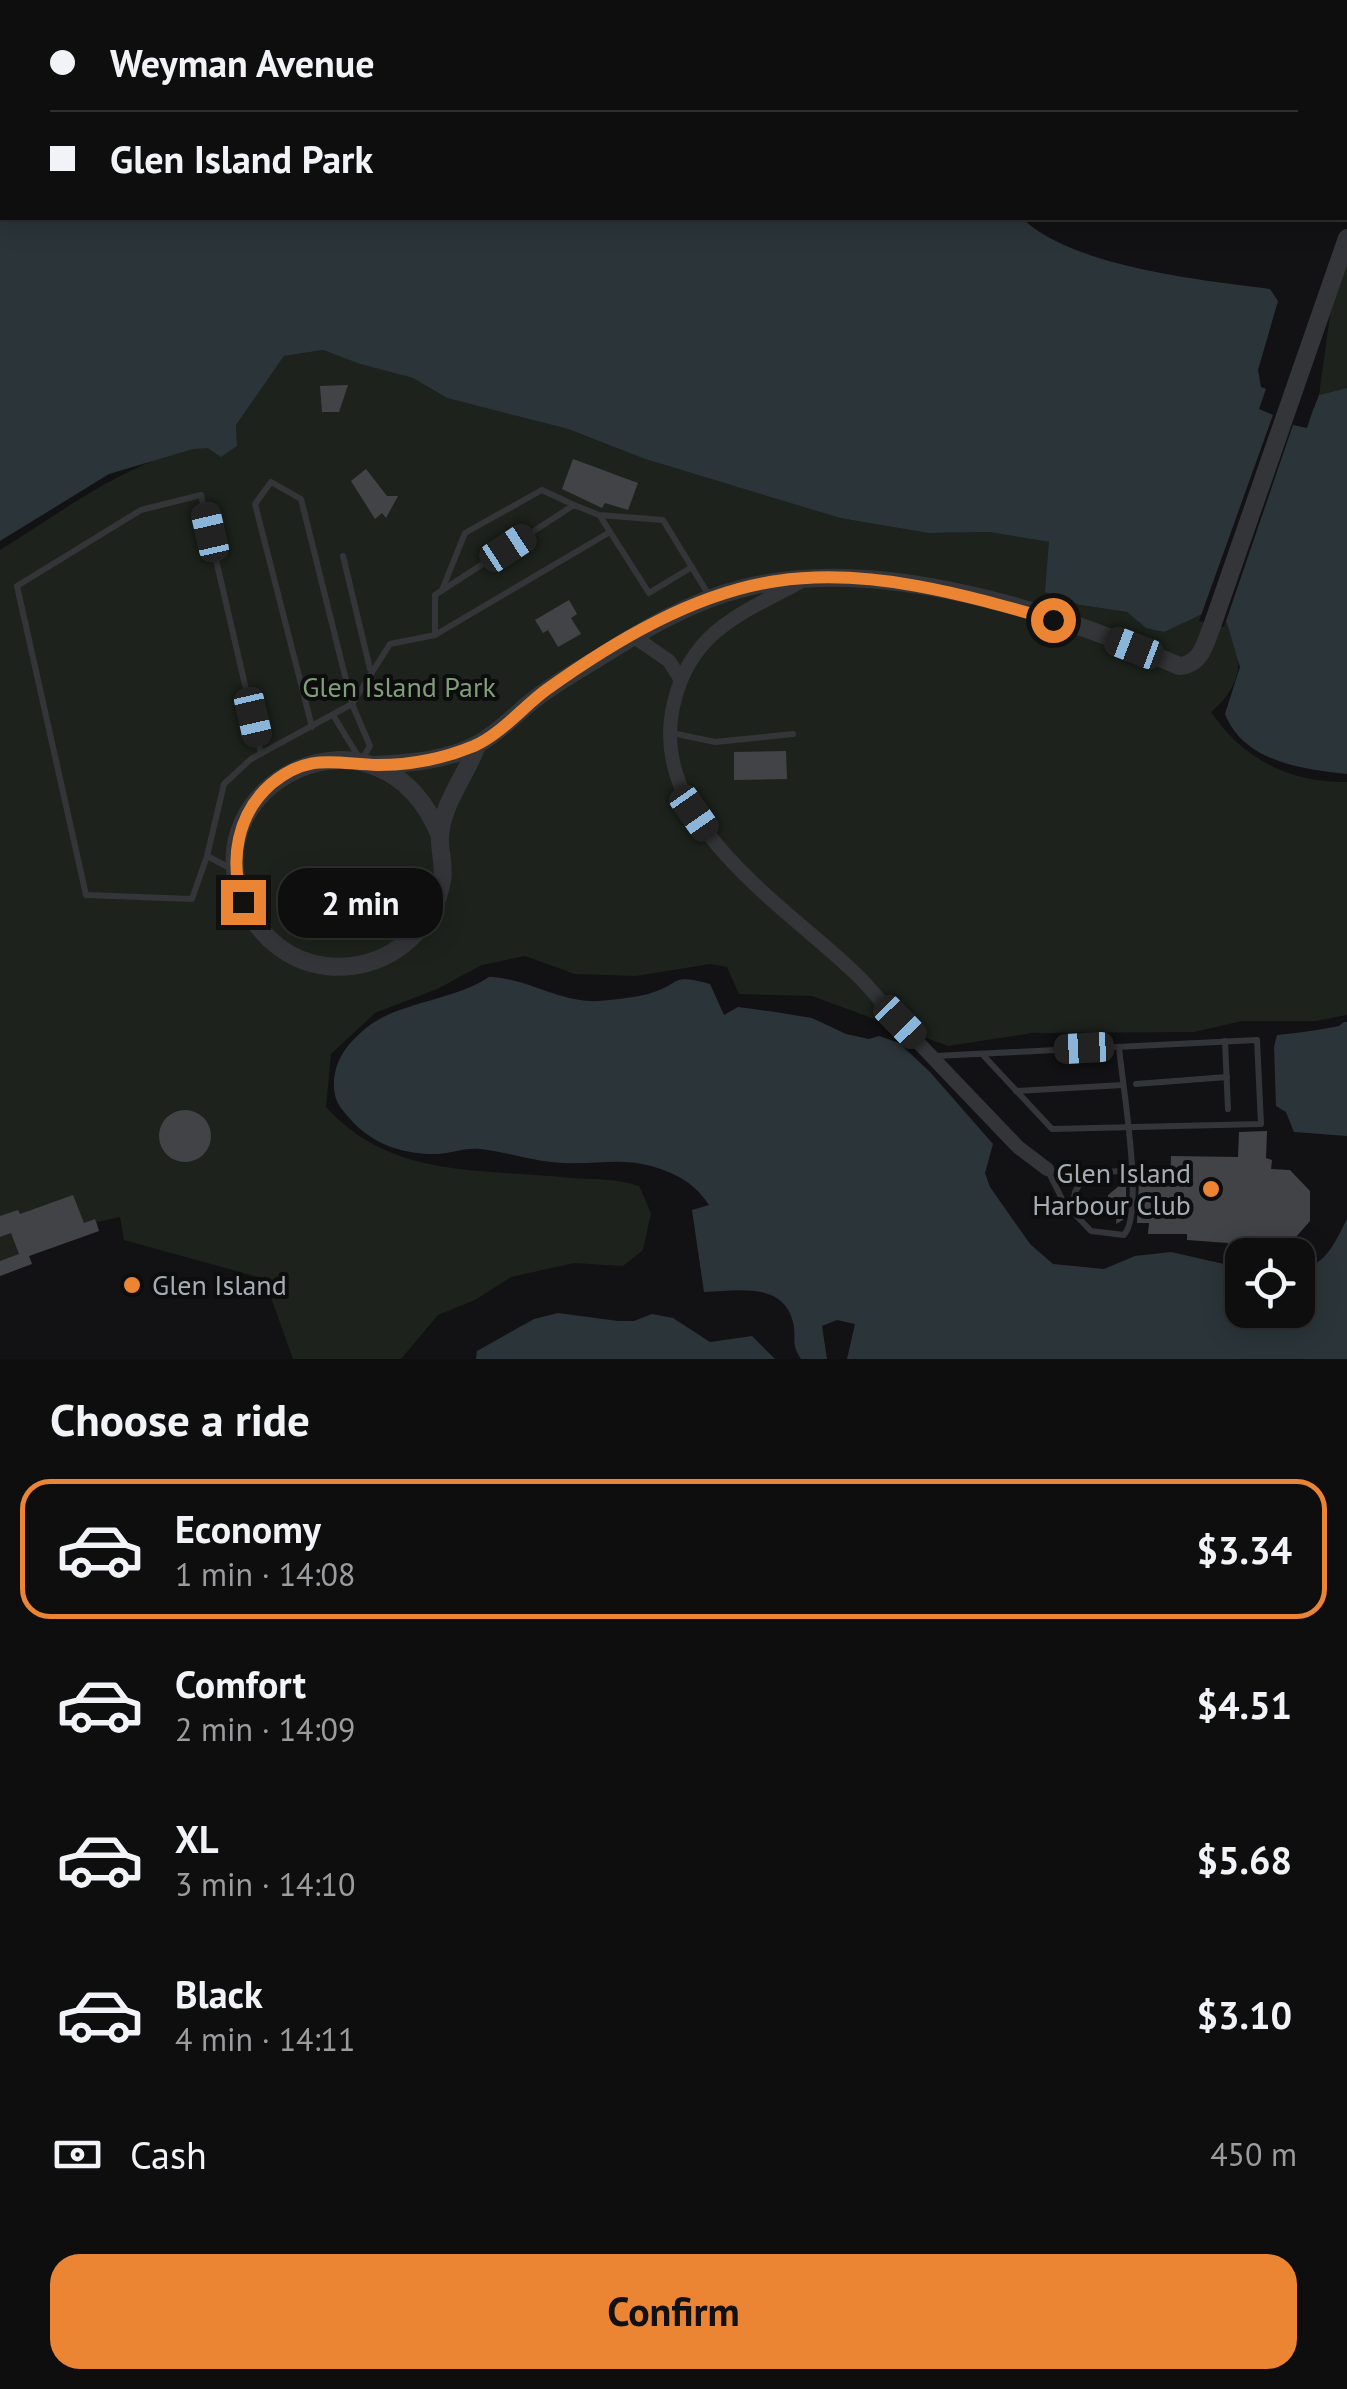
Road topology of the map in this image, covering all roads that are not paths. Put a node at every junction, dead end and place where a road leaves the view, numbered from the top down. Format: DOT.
graph roads {
  1 [pos="1347,238"];
  2 [pos="1340,278"];
  3 [pos="574,505"];
  4 [pos="599,515"];
  5 [pos="610,532"];
  6 [pos="343,556"];
  7 [pos="692,567"];
  8 [pos="805,580"];
  9 [pos="442,591"];
  10 [pos="710,598"];
  11 [pos="435,634"];
  12 [pos="633,636"];
  13 [pos="370,671"];
  14 [pos="681,680"];
  15 [pos="352,704"];
  16 [pos="672,713"];
  17 [pos="333,715"];
  18 [pos="312,727"];
  19 [pos="669,733"];
  20 [pos="690,734"];
  21 [pos="794,734"];
  22 [pos="477,745"];
  23 [pos="261,754"];
  24 [pos="368,757"];
  25 [pos="440,836"];
  26 [pos="207,856"];
  27 [pos="236,872"];
  28 [pos="1225,1041"];
  29 [pos="1119,1047"];
  30 [pos="982,1054"];
  31 [pos="932,1057"];
  32 [pos="1228,1077"];
  33 [pos="1136,1084"];
  34 [pos="1122,1085"];
  35 [pos="1016,1091"];
  36 [pos="1228,1109"];
  37 [pos="1127,1128"];
  38 [pos="1047,1170"];
  39 [pos="1132,1170"];
  40 [pos="1086,1174"];
  41 [pos="1072,1212"];
  1 -- 2 [label="street"];
  2 -- 8 [label="street"];
  3 -- 4 [label="lane"];
  3 -- 9 [label="lane"];
  3 -- 9 [label="lane"];
  4 -- 5 [label="lane"];
  4 -- 7 [label="lane"];
  5 -- 7 [label="lane"];
  5 -- 11 [label="lane"];
  6 -- 13 [label="lane"];
  7 -- 10 [label="lane"];
  8 -- 10 [label="street"];
  8 -- 14 [label="street"];
  9 -- 11 [label="lane"];
  10 -- 12 [label="street"];
  11 -- 13 [label="lane"];
  12 -- 14 [label="street"];
  12 -- 22 [label="street"];
  13 -- 15 [label="lane"];
  14 -- 16 [label="street"];
  15 -- 17 [label="lane"];
  15 -- 18 [label="lane"];
  15 -- 24 [label="lane"];
  16 -- 19 [label="street"];
  16 -- 20 [label="lane"];
  17 -- 18 [label="lane"];
  17 -- 24 [label="lane"];
  18 -- 23 [label="lane"];
  19 -- 20 [label="lane"];
  19 -- 31 [label="street"];
  20 -- 21 [label="lane"];
  22 -- 24 [label="street"];
  22 -- 25 [label="street"];
  23 -- 26 [label="lane"];
  23 -- 26 [label="lane"];
  24 -- 25 [label="street"];
  24 -- 27 [label="street"];
  25 -- 27 [label="street"];
  26 -- 27 [label="lane"];
  28 -- 29 [label="lane"];
  28 -- 32 [label="lane"];
  28 -- 37 [label="lane"];
  29 -- 30 [label="lane"];
  29 -- 34 [label="lane"];
  30 -- 31 [label="lane"];
  30 -- 35 [label="lane"];
  31 -- 38 [label="street"];
  32 -- 33 [label="lane"];
  32 -- 36 [label="lane"];
  34 -- 35 [label="lane"];
  34 -- 37 [label="lane"];
  35 -- 37 [label="lane"];
  37 -- 39 [label="lane"];
  38 -- 40 [label="lane"];
  38 -- 41 [label="lane"];
  39 -- 40 [label="lane"];
  39 -- 41 [label="lane"];
  40 -- 41 [label="lane"];
}
